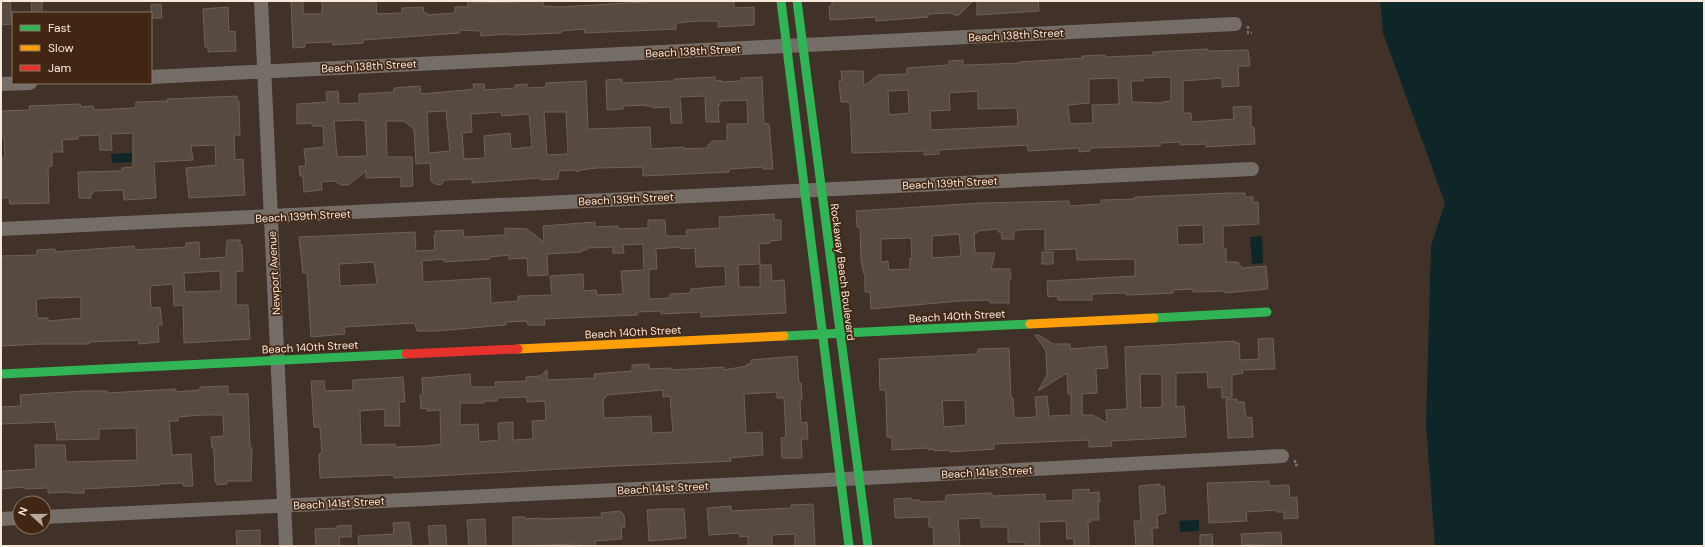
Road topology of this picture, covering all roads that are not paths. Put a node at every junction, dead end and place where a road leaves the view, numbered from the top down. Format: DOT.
graph roads {
  1 [pos="261,1"];
  2 [pos="781,1"];
  3 [pos="797,1"];
  4 [pos="1235,24"];
  5 [pos="803,45"];
  6 [pos="787,46"];
  7 [pos="264,71"];
  8 [pos="152,77"];
  9 [pos="1,84"];
  10 [pos="12,84"];
  11 [pos="1252,169"];
  12 [pos="805,190"];
  13 [pos="820,190"];
  14 [pos="271,217"];
  15 [pos="1,229"];
  16 [pos="1267,312"];
  17 [pos="839,334"];
  18 [pos="823,335"];
  19 [pos="278,361"];
  20 [pos="1,374"];
  21 [pos="1282,456"];
  22 [pos="859,478"];
  23 [pos="841,479"];
  24 [pos="285,506"];
  25 [pos="52,517"];
  26 [pos="12,518"];
  27 [pos="1,519"];
  28 [pos="286,546"];
  29 [pos="849,546"];
  30 [pos="868,546"];
  1 -- 7 [label="street, Newport Avenue"];
  2 -- 6 [label="street"];
  3 -- 5 [label="street, Rockaway Beach Boulevard"];
  4 -- 5 [label="street, Beach 138th Street"];
  5 -- 6 [label="street, Beach 138th Street"];
  5 -- 13 [label="street, Rockaway Beach Boulevard"];
  6 -- 7 [label="street, Beach 138th Street"];
  6 -- 12 [label="street"];
  7 -- 8 [label="street, Beach 138th Street"];
  7 -- 14 [label="street, Newport Avenue"];
  9 -- 10 [label="street"];
  11 -- 13 [label="street, Beach 139th Street"];
  12 -- 13 [label="street, Beach 139th Street"];
  12 -- 14 [label="street, Beach 139th Street"];
  12 -- 18 [label="street"];
  13 -- 17 [label="street, Rockaway Beach Boulevard"];
  14 -- 15 [label="street, Beach 139th Street"];
  14 -- 19 [label="street, Newport Avenue"];
  16 -- 17 [label="street, Beach 140th Street"];
  17 -- 18 [label="street, Beach 140th Street"];
  17 -- 22 [label="street, Rockaway Beach Boulevard"];
  18 -- 19 [label="street, Beach 140th Street"];
  18 -- 23 [label="street"];
  19 -- 20 [label="street, Beach 140th Street"];
  19 -- 24 [label="street, Newport Avenue"];
  21 -- 22 [label="street, Beach 141st Street"];
  22 -- 23 [label="street, Beach 141st Street"];
  22 -- 30 [label="street, Rockaway Beach Boulevard"];
  23 -- 24 [label="street, Beach 141st Street"];
  23 -- 29 [label="street"];
  24 -- 25 [label="street, Beach 141st Street"];
  24 -- 28 [label="street, Newport Avenue"];
  26 -- 27 [label="street"];
}
